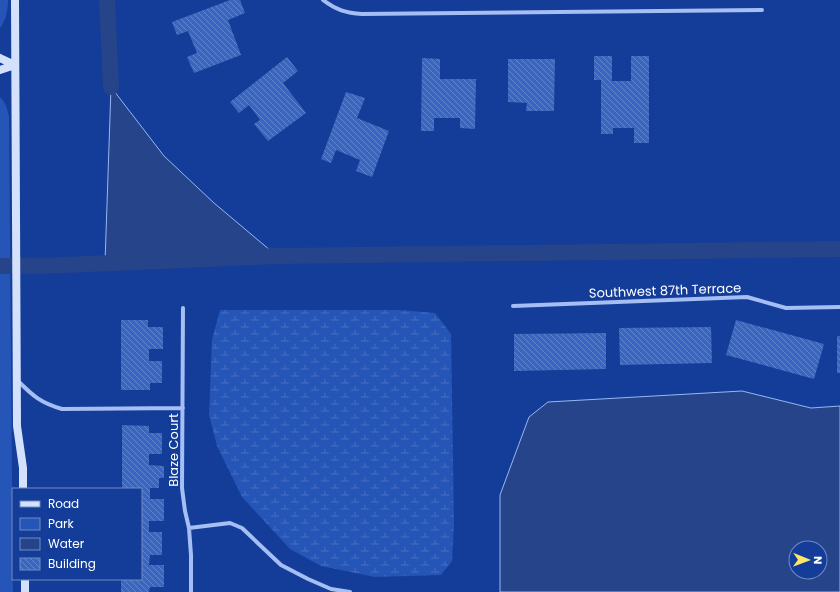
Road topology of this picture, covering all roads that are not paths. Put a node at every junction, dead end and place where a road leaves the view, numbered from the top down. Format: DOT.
graph roads {
  1 [pos="15,0"];
  2 [pos="323,0"];
  3 [pos="762,10"];
  4 [pos="0,58"];
  5 [pos="15,65"];
  6 [pos="0,70"];
  7 [pos="513,306"];
  8 [pos="840,307"];
  9 [pos="183,308"];
  10 [pos="17,380"];
  11 [pos="183,408"];
  12 [pos="23,488"];
  13 [pos="189,528"];
  14 [pos="24,580"];
  15 [pos="25,592"];
  16 [pos="191,592"];
  17 [pos="350,592"];
  1 -- 5 [label="street"];
  2 -- 3 [label="street"];
  4 -- 5 [label="street"];
  5 -- 6 [label="street"];
  5 -- 10 [label="street"];
  7 -- 8 [label="street, Southwest 87th Terrace"];
  9 -- 11 [label="street, Blaze Court"];
  10 -- 11 [label="street"];
  10 -- 12 [label="street"];
  11 -- 13 [label="street, Blaze Court"];
  13 -- 16 [label="street, Blaze Court"];
  13 -- 17 [label="street"];
  14 -- 15 [label="street"];
}
